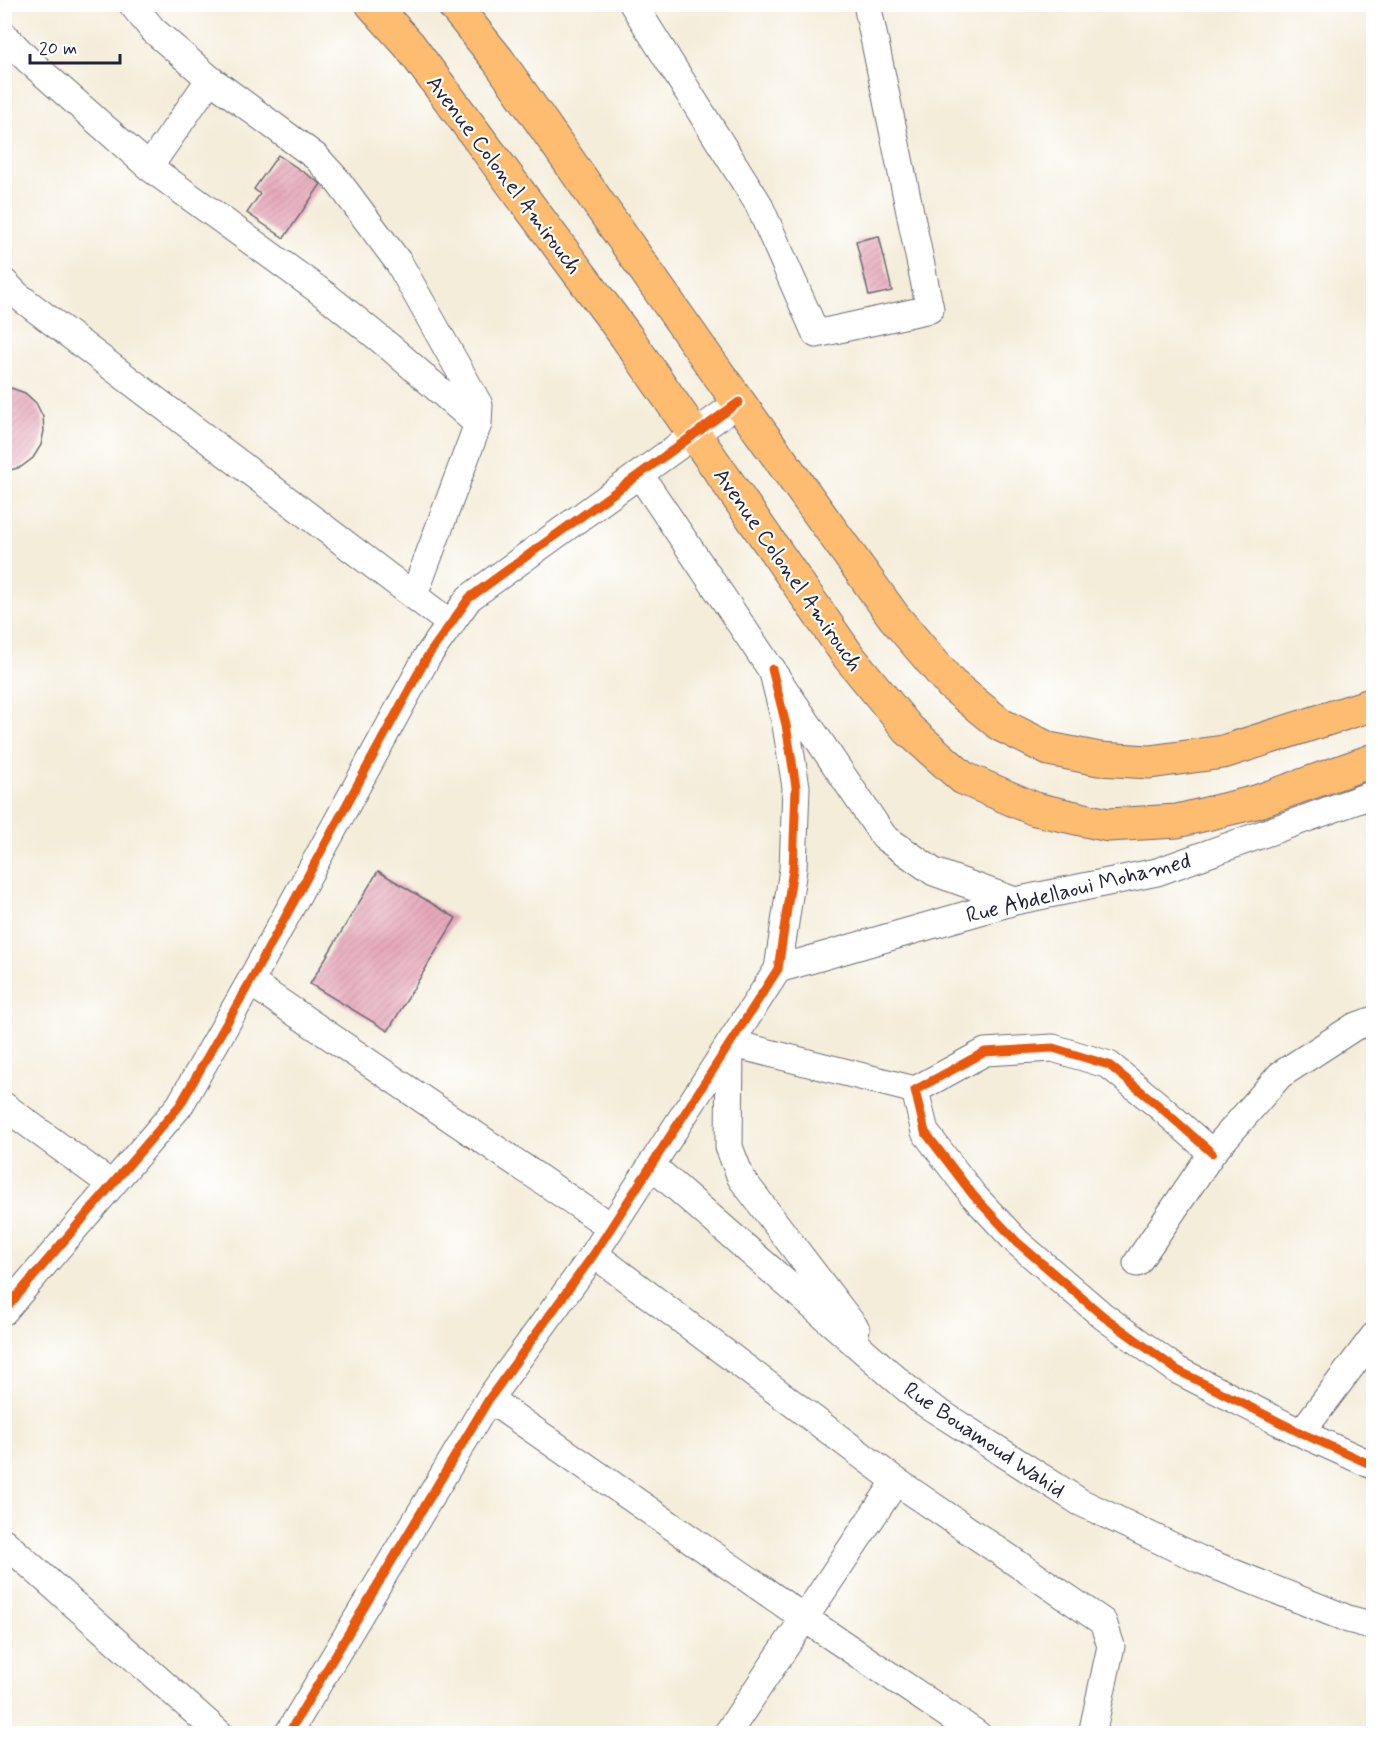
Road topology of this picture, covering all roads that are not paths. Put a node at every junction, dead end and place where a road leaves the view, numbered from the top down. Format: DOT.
graph roads {
  1 [pos="132,4"];
  2 [pos="372,4"];
  3 [pos="453,4"];
  4 [pos="633,4"];
  5 [pos="867,4"];
  6 [pos="4,34"];
  7 [pos="210,79"];
  8 [pos="148,167"];
  9 [pos="9,294"];
  10 [pos="739,402"];
  11 [pos="478,424"];
  12 [pos="695,435"];
  13 [pos="640,475"];
  14 [pos="414,595"];
  15 [pos="451,624"];
  16 [pos="772,669"];
  17 [pos="1374,704"];
  18 [pos="1374,760"];
  19 [pos="1374,794"];
  20 [pos="1015,901"];
  21 [pos="778,969"];
  22 [pos="250,982"];
  23 [pos="1374,1020"];
  24 [pos="730,1043"];
  25 [pos="915,1090"];
  26 [pos="4,1106"];
  27 [pos="1212,1154"];
  28 [pos="651,1165"];
  29 [pos="112,1185"];
  30 [pos="611,1227"];
  31 [pos="594,1254"];
  32 [pos="1137,1263"];
  33 [pos="4,1311"];
  34 [pos="1374,1336"];
  35 [pos="891,1375"];
  36 [pos="489,1399"];
  37 [pos="1301,1434"];
  38 [pos="1374,1466"];
  39 [pos="896,1481"];
  40 [pos="4,1542"];
  41 [pos="804,1618"];
  42 [pos="1374,1626"];
  43 [pos="220,1734"];
  44 [pos="288,1734"];
  45 [pos="727,1734"];
  46 [pos="977,1734"];
  47 [pos="1092,1734"];
  1 -- 7 [label="street"];
  2 -- 12 [label="main road, Avenue Colonel Amirouch"];
  3 -- 10 [label="main road"];
  4 -- 5 [label="street"];
  6 -- 8 [label="street"];
  7 -- 8 [label="street"];
  7 -- 11 [label="street"];
  8 -- 11 [label="street"];
  9 -- 14 [label="street"];
  10 -- 12 [label="street"];
  10 -- 17 [label="main road"];
  11 -- 14 [label="street"];
  12 -- 13 [label="street"];
  12 -- 18 [label="main road, Avenue Colonel Amirouch"];
  13 -- 15 [label="street"];
  13 -- 16 [label="street"];
  14 -- 15 [label="street"];
  15 -- 22 [label="street"];
  16 -- 20 [label="street"];
  16 -- 21 [label="street"];
  19 -- 20 [label="street, Rue Abdellaoui Mohamed"];
  20 -- 21 [label="street, Rue Abdellaoui Mohamed"];
  21 -- 24 [label="street"];
  22 -- 29 [label="street"];
  22 -- 30 [label="street"];
  23 -- 27 [label="street"];
  24 -- 25 [label="street"];
  24 -- 28 [label="street"];
  24 -- 35 [label="street"];
  25 -- 27 [label="street"];
  25 -- 37 [label="street"];
  26 -- 29 [label="street"];
  27 -- 32 [label="street"];
  28 -- 30 [label="street"];
  28 -- 35 [label="street, Rue Bouamoud Wahid"];
  29 -- 33 [label="street"];
  30 -- 31 [label="street"];
  31 -- 36 [label="street"];
  31 -- 39 [label="street"];
  34 -- 37 [label="street"];
  35 -- 42 [label="street, Rue Bouamoud Wahid"];
  36 -- 41 [label="street"];
  36 -- 44 [label="street"];
  37 -- 38 [label="street"];
  39 -- 41 [label="street"];
  39 -- 47 [label="street"];
  40 -- 43 [label="street"];
  41 -- 45 [label="street"];
  41 -- 46 [label="street"];
}
